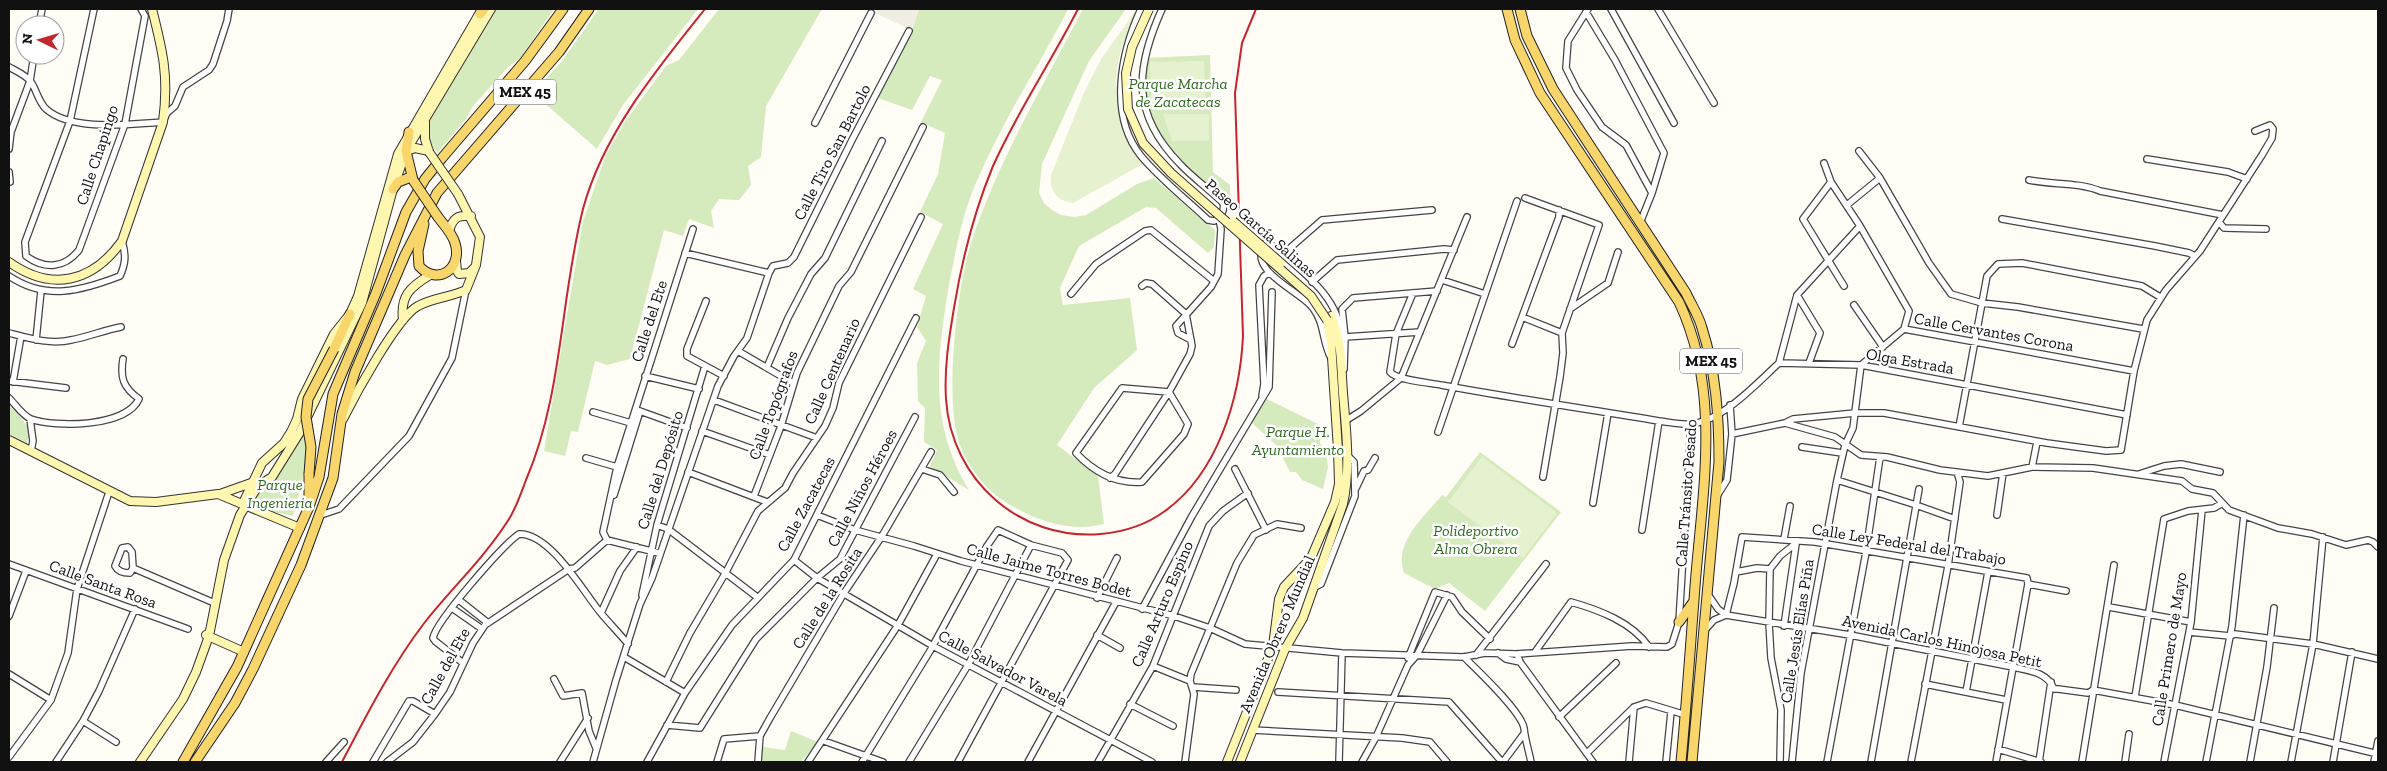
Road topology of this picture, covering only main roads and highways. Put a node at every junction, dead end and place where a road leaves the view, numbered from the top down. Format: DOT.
graph roads {
  1 [pos="563,9"];
  2 [pos="589,9"];
  3 [pos="1507,9"];
  4 [pos="1520,9"];
  5 [pos="409,132"];
  6 [pos="412,179"];
  7 [pos="393,189"];
  8 [pos="426,214"];
  9 [pos="350,314"];
  10 [pos="309,507"];
  11 [pos="1694,601"];
  12 [pos="1679,622"];
  13 [pos="183,762"];
  14 [pos="195,762"];
  15 [pos="1681,762"];
  16 [pos="1692,762"];
  1 -- 10 [label="main road, MEX 45"];
  2 -- 8 [label="main road, MEX 45"];
  3 -- 11 [label="main road, Calle Tránsito Pesado / MEX 45"];
  4 -- 16 [label="main road, Calle Tránsito Pesado / MEX 45"];
  5 -- 6 [label="main road"];
  6 -- 7 [label="main road"];
  6 -- 8 [label="main road, bridge"];
  8 -- 14 [label="main road, MEX 45"];
  9 -- 10 [label="main road, bridge"];
  10 -- 13 [label="main road, MEX 45"];
  11 -- 12 [label="main road"];
  11 -- 15 [label="main road, Calle Tránsito Pesado / MEX 45"];
}
